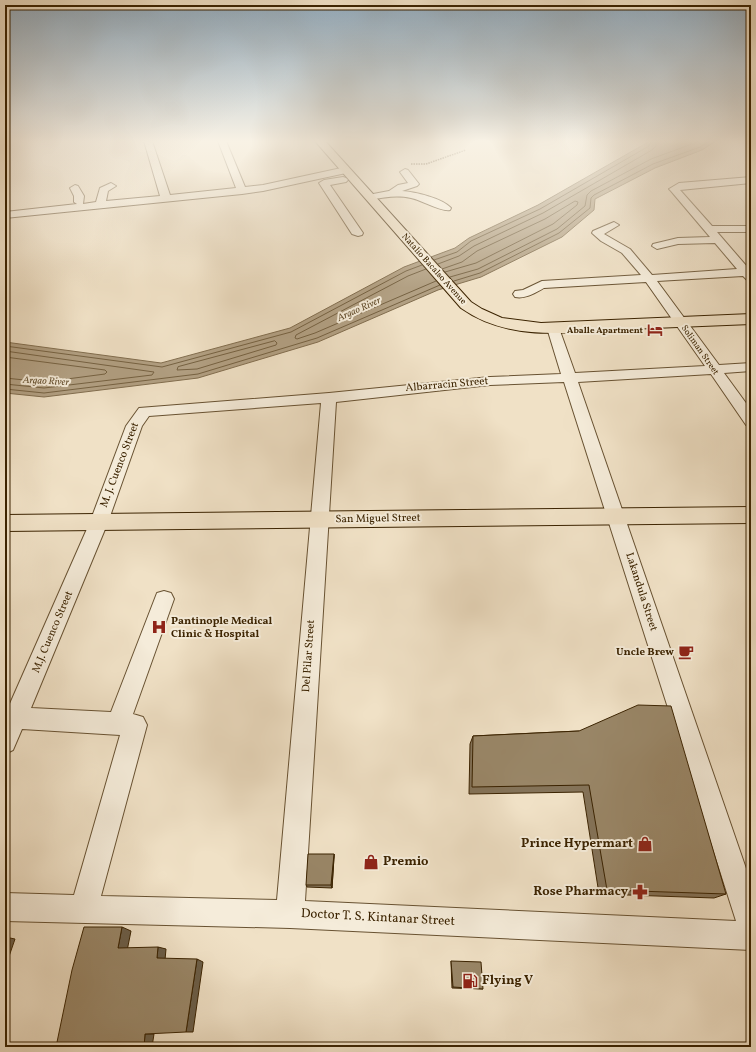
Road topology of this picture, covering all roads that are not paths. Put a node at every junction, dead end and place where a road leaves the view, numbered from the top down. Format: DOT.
graph roads {
  1 [pos="76,190"];
  2 [pos="103,190"];
  3 [pos="164,190"];
  4 [pos="242,190"];
  5 [pos="329,190"];
  6 [pos="365,190"];
  7 [pos="396,190"];
  8 [pos="675,190"];
  9 [pos="392,193"];
  10 [pos="130,196"];
  11 [pos="371,197"];
  12 [pos="166,198"];
  13 [pos="101,201"];
  14 [pos="446,208"];
  15 [pos="5,215"];
  16 [pos="614,225"];
  17 [pos="709,229"];
  18 [pos="751,229"];
  19 [pos="358,232"];
  20 [pos="646,237"];
  21 [pos="720,240"];
  22 [pos="750,274"];
  23 [pos="650,279"];
  24 [pos="519,294"];
  25 [pos="751,319"];
  26 [pos="680,322"];
  27 [pos="552,328"];
  28 [pos="751,367"];
  29 [pos="713,369"];
  30 [pos="569,378"];
  31 [pos="329,398"];
  32 [pos="144,411"];
  33 [pos="751,421"];
  34 [pos="751,515"];
  35 [pos="615,516"];
  36 [pos="319,519"];
  37 [pos="99,522"];
  38 [pos="5,523"];
  39 [pos="164,599"];
  40 [pos="16,718"];
  41 [pos="118,724"];
  42 [pos="5,742"];
  43 [pos="5,907"];
  44 [pos="84,908"];
  45 [pos="290,914"];
  46 [pos="751,924"];
  47 [pos="751,936"];
  1 -- 13 [label="street"];
  2 -- 13 [label="street"];
  3 -- 12 [label="street"];
  4 -- 12 [label="street"];
  5 -- 19 [label="street"];
  6 -- 11 [label="main road, Natalio Bacalso Avenue"];
  7 -- 9 [label="street"];
  8 -- 17 [label="street"];
  9 -- 11 [label="street"];
  9 -- 14 [label="street"];
  10 -- 13 [label="street"];
  11 -- 27 [label="main road, Natalio Bacalso Avenue"];
  12 -- 13 [label="street"];
  13 -- 15 [label="street"];
  16 -- 23 [label="street, Soliman Street"];
  17 -- 18 [label="street"];
  17 -- 21 [label="street"];
  20 -- 21 [label="street"];
  21 -- 22 [label="street"];
  22 -- 23 [label="street"];
  23 -- 24 [label="street"];
  23 -- 26 [label="street, Soliman Street"];
  25 -- 26 [label="main road, Natalio Bacalso Avenue"];
  26 -- 27 [label="main road, Natalio Bacalso Avenue"];
  26 -- 29 [label="street, Soliman Street"];
  27 -- 30 [label="street, Lakandula Street"];
  28 -- 29 [label="street, Albarracin Street"];
  29 -- 30 [label="street, Albarracin Street"];
  29 -- 33 [label="street, Soliman Street"];
  30 -- 31 [label="street, Albarracin Street"];
  30 -- 35 [label="street, Lakandula Street"];
  31 -- 32 [label="street, Albarracin Street"];
  31 -- 36 [label="street, Del Pilar Street"];
  32 -- 37 [label="street, M. J. Cuenco Street"];
  34 -- 35 [label="main road, San Miguel Street"];
  35 -- 36 [label="main road, San Miguel Street"];
  35 -- 46 [label="street, Lakandula Street"];
  36 -- 37 [label="main road, San Miguel Street"];
  36 -- 45 [label="street, Del Pilar Street"];
  37 -- 38 [label="main road, San Miguel Street"];
  37 -- 40 [label="street, M.J. Cuenco Street"];
  39 -- 41 [label="street"];
  40 -- 41 [label="street"];
  40 -- 42 [label="street, M.J. Cuenco Street"];
  41 -- 44 [label="street"];
  43 -- 44 [label="street, Doctor T. S. Kintanar Street"];
  44 -- 45 [label="street, Doctor T. S. Kintanar Street"];
  45 -- 47 [label="street, Doctor T. S. Kintanar Street"];
}
